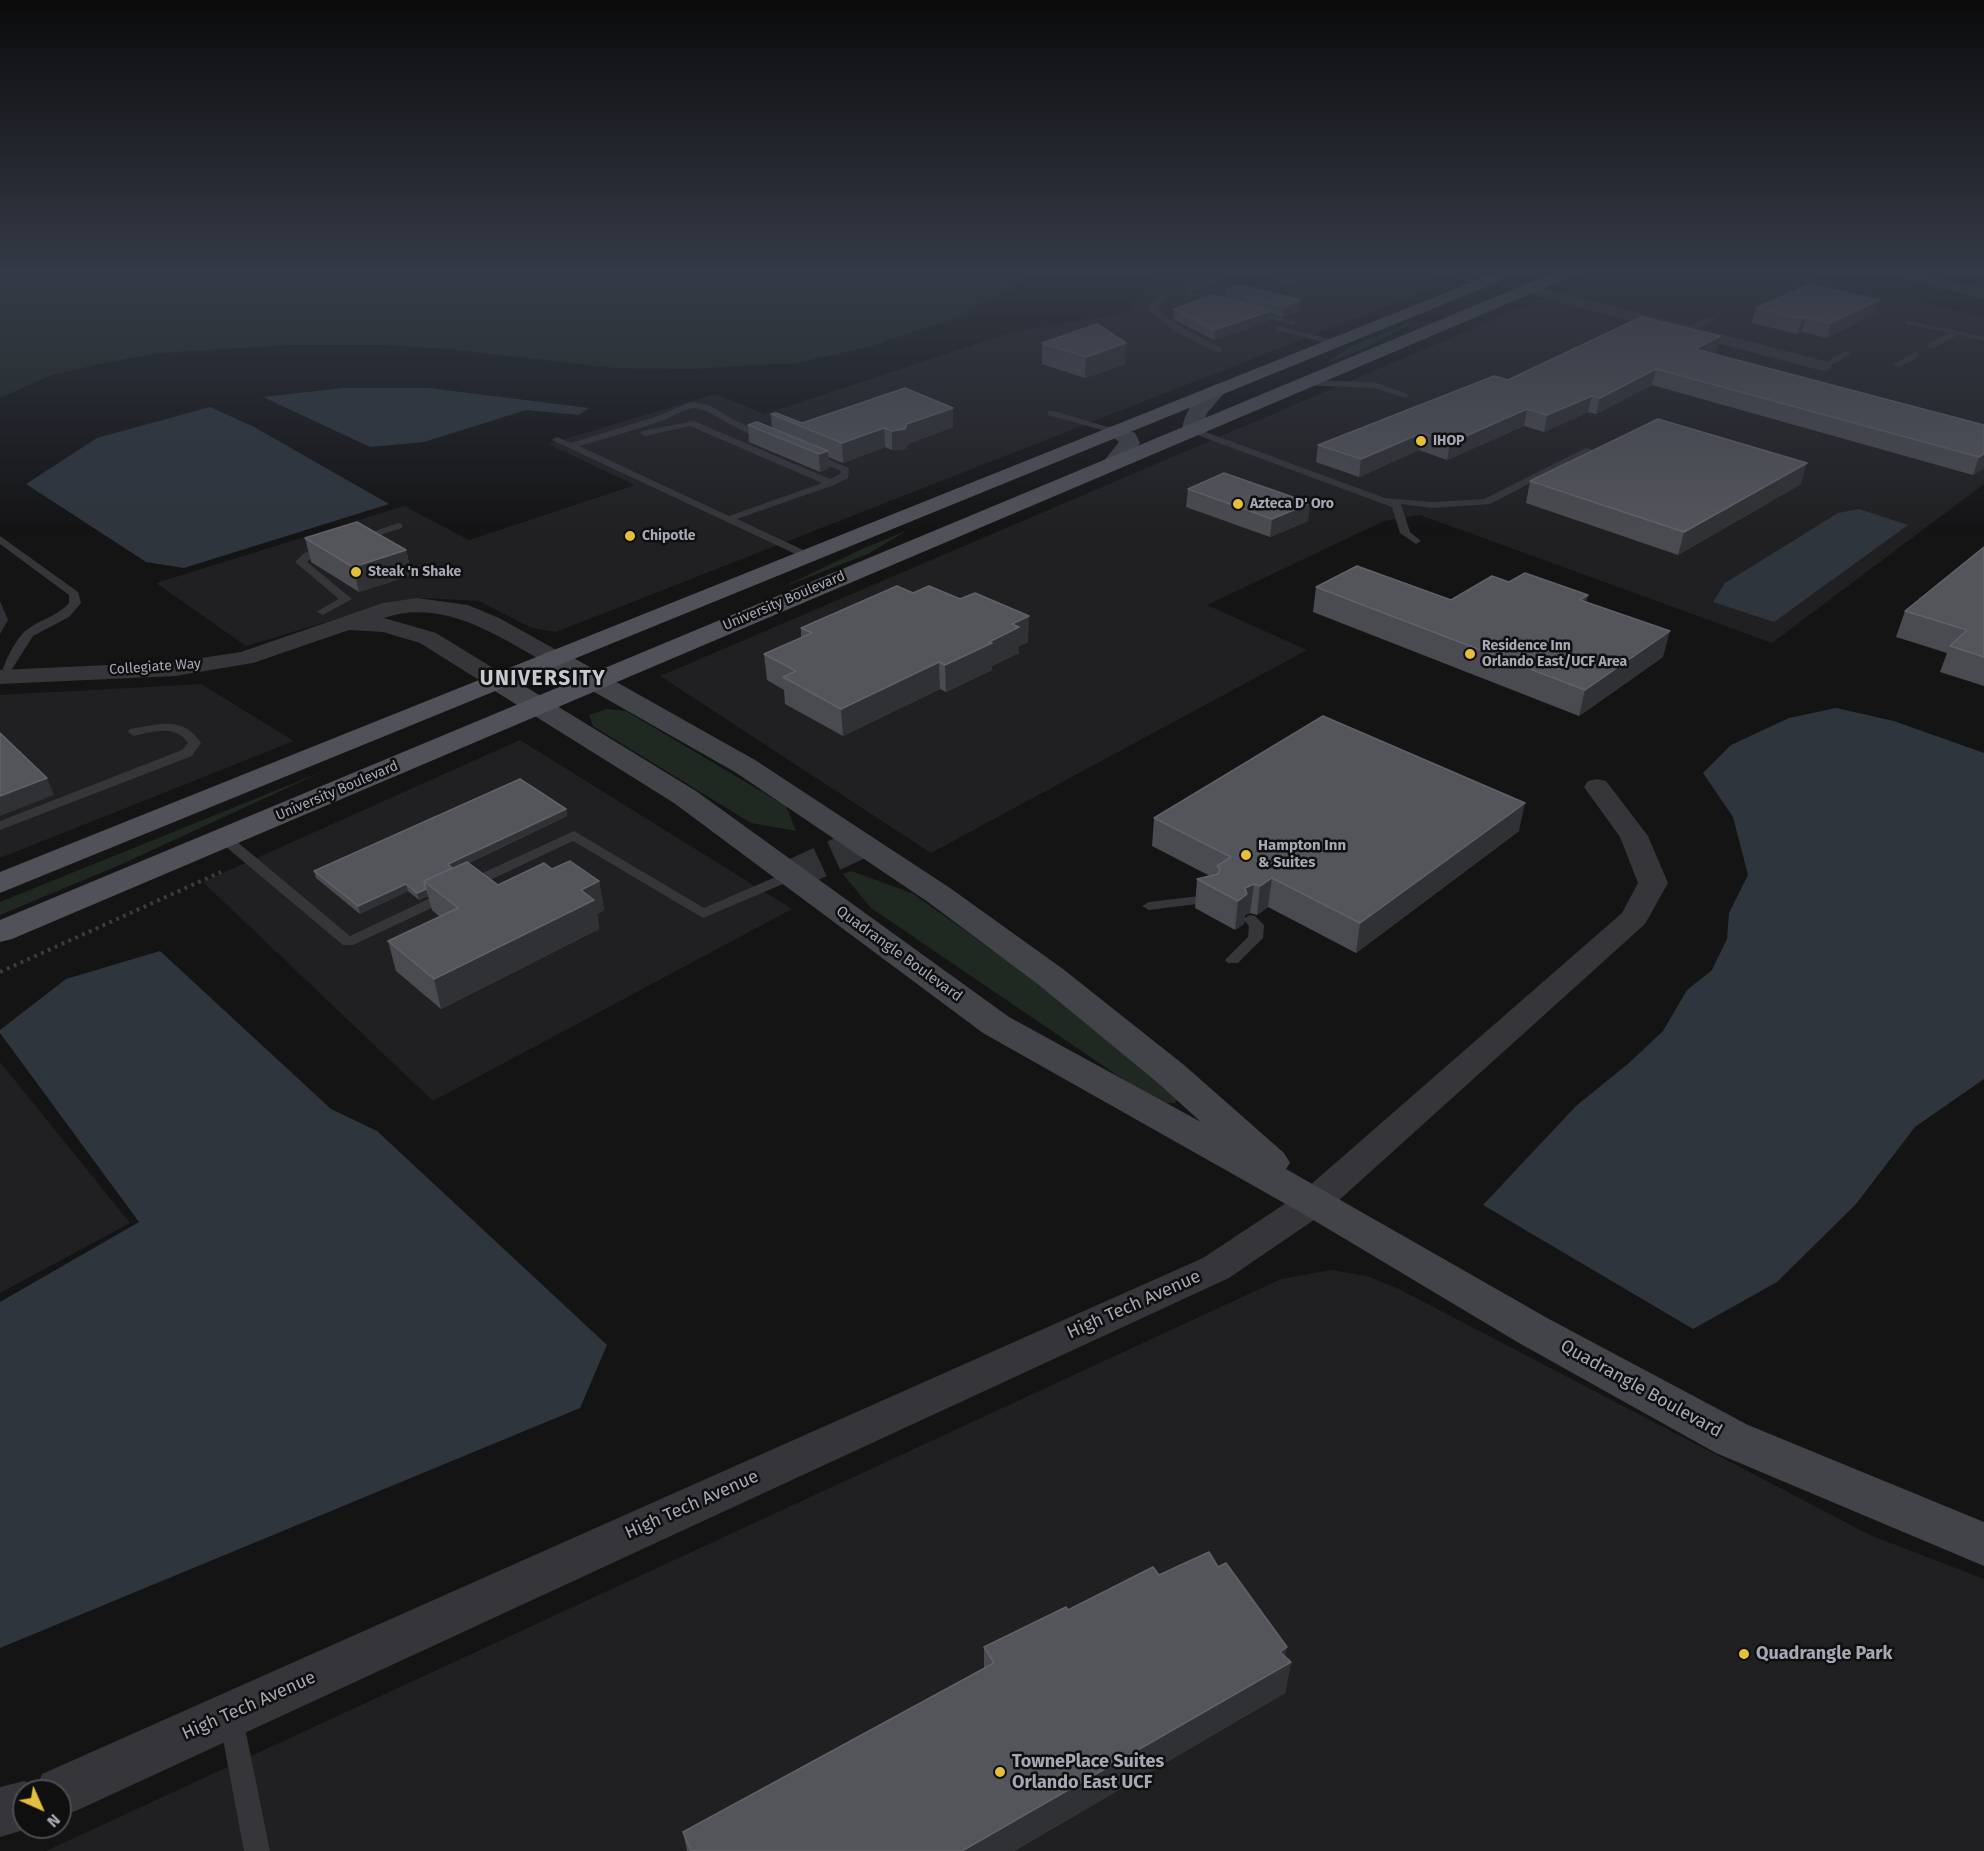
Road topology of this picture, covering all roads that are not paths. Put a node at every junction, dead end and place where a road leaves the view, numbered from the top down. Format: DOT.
graph roads {
  1 [pos="1296,358"];
  2 [pos="1363,358"];
  3 [pos="1794,358"];
  4 [pos="1838,358"];
  5 [pos="1909,358"];
  6 [pos="1897,365"];
  7 [pos="1823,366"];
  8 [pos="1305,383"];
  9 [pos="1217,390"];
  10 [pos="1406,395"];
  11 [pos="1051,413"];
  12 [pos="1192,430"];
  13 [pos="1116,431"];
  14 [pos="642,434"];
  15 [pos="772,439"];
  16 [pos="557,440"];
  17 [pos="570,446"];
  18 [pos="1589,450"];
  19 [pos="804,453"];
  20 [pos="1114,462"];
  21 [pos="831,483"];
  22 [pos="1383,500"];
  23 [pos="729,519"];
  24 [pos="398,526"];
  25 [pos="0,539"];
  26 [pos="1416,541"];
  27 [pos="808,556"];
  28 [pos="332,619"];
  29 [pos="554,658"];
  30 [pos="1,677"];
  31 [pos="596,681"];
  32 [pos="499,682"];
  33 [pos="536,706"];
  34 [pos="134,732"];
  35 [pos="1598,787"];
  36 [pos="0,826"];
  37 [pos="224,838"];
  38 [pos="792,875"];
  39 [pos="0,883"];
  40 [pos="1208,899"];
  41 [pos="1149,906"];
  42 [pos="1250,920"];
  43 [pos="0,932"];
  44 [pos="1233,960"];
  45 [pos="1314,1202"];
  46 [pos="1984,1544"];
  47 [pos="230,1715"];
  48 [pos="72,1787"];
  49 [pos="257,1851"];
  1 -- 9 [label="main road"];
  2 -- 8 [label="main road, University Boulevard"];
  3 -- 7 [label="street"];
  4 -- 7 [label="lane"];
  5 -- 6 [label="lane"];
  8 -- 10 [label="lane"];
  8 -- 12 [label="main road, University Boulevard"];
  9 -- 12 [label="street"];
  9 -- 13 [label="main road"];
  11 -- 13 [label="lane"];
  12 -- 20 [label="main road, University Boulevard"];
  12 -- 22 [label="lane"];
  13 -- 20 [label="street"];
  13 -- 27 [label="main road"];
  14 -- 21 [label="lane"];
  15 -- 17 [label="lane"];
  16 -- 17 [label="lane"];
  17 -- 23 [label="lane"];
  18 -- 22 [label="lane"];
  19 -- 21 [label="lane"];
  20 -- 31 [label="main road, University Boulevard"];
  21 -- 23 [label="lane"];
  22 -- 26 [label="lane"];
  23 -- 27 [label="lane"];
  24 -- 28 [label="lane"];
  25 -- 30 [label="lane"];
  27 -- 29 [label="main road"];
  28 -- 29 [label="street, Collegiate Way"];
  28 -- 30 [label="street, Collegiate Way"];
  28 -- 32 [label="street, Collegiate Way"];
  29 -- 31 [label="street, Quadrangle Boulevard"];
  29 -- 32 [label="main road"];
  31 -- 33 [label="main road, University Boulevard"];
  31 -- 45 [label="street, Quadrangle Boulevard"];
  32 -- 33 [label="street, Quadrangle Boulevard"];
  32 -- 39 [label="main road"];
  33 -- 37 [label="main road, University Boulevard"];
  33 -- 38 [label="street, Quadrangle Boulevard"];
  34 -- 36 [label="lane"];
  35 -- 45 [label="street, High Tech Avenue"];
  37 -- 38 [label="lane"];
  37 -- 43 [label="main road, University Boulevard"];
  38 -- 45 [label="street, Quadrangle Boulevard"];
  40 -- 41 [label="lane"];
  42 -- 44 [label="lane"];
  45 -- 46 [label="street, Quadrangle Boulevard"];
  45 -- 47 [label="street, High Tech Avenue"];
  47 -- 48 [label="street, High Tech Avenue"];
  47 -- 49 [label="lane"];
}
